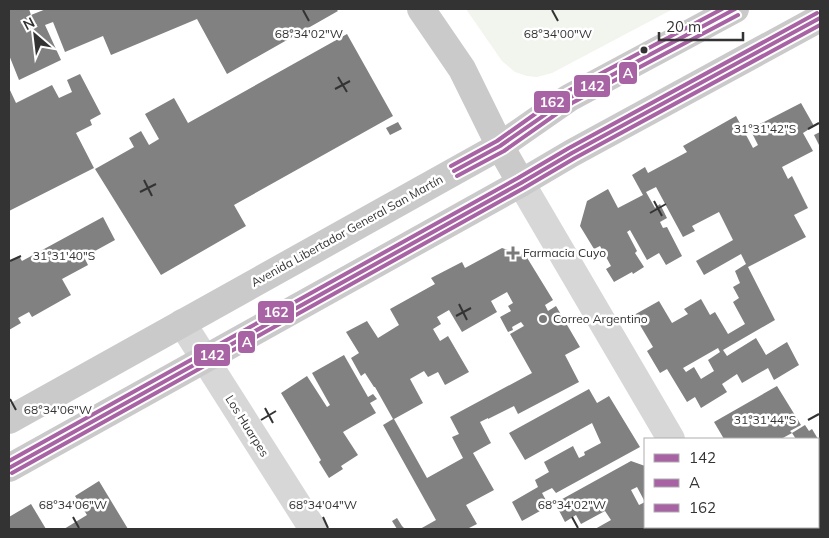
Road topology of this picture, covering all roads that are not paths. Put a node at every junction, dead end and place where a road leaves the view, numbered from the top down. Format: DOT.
graph roads {
  1 [pos="421,9"];
  2 [pos="735,9"];
  3 [pos="815,16"];
  4 [pos="500,146"];
  5 [pos="521,182"];
  6 [pos="182,323"];
  7 [pos="205,358"];
  8 [pos="9,420"];
  9 [pos="670,438"];
  10 [pos="9,468"];
  11 [pos="313,529"];
  1 -- 4 [label="main road"];
  2 -- 4 [label="main road, Avenida Libertador General San Martín"];
  3 -- 5 [label="main road"];
  4 -- 5 [label="main road"];
  4 -- 6 [label="main road, Avenida Libertador General San Martín"];
  5 -- 7 [label="main road"];
  5 -- 9 [label="street"];
  6 -- 7 [label="street, Los Huarpes"];
  6 -- 8 [label="main road, Avenida Libertador General San Martín"];
  7 -- 10 [label="main road"];
  7 -- 11 [label="street, Los Huarpes"];
}
